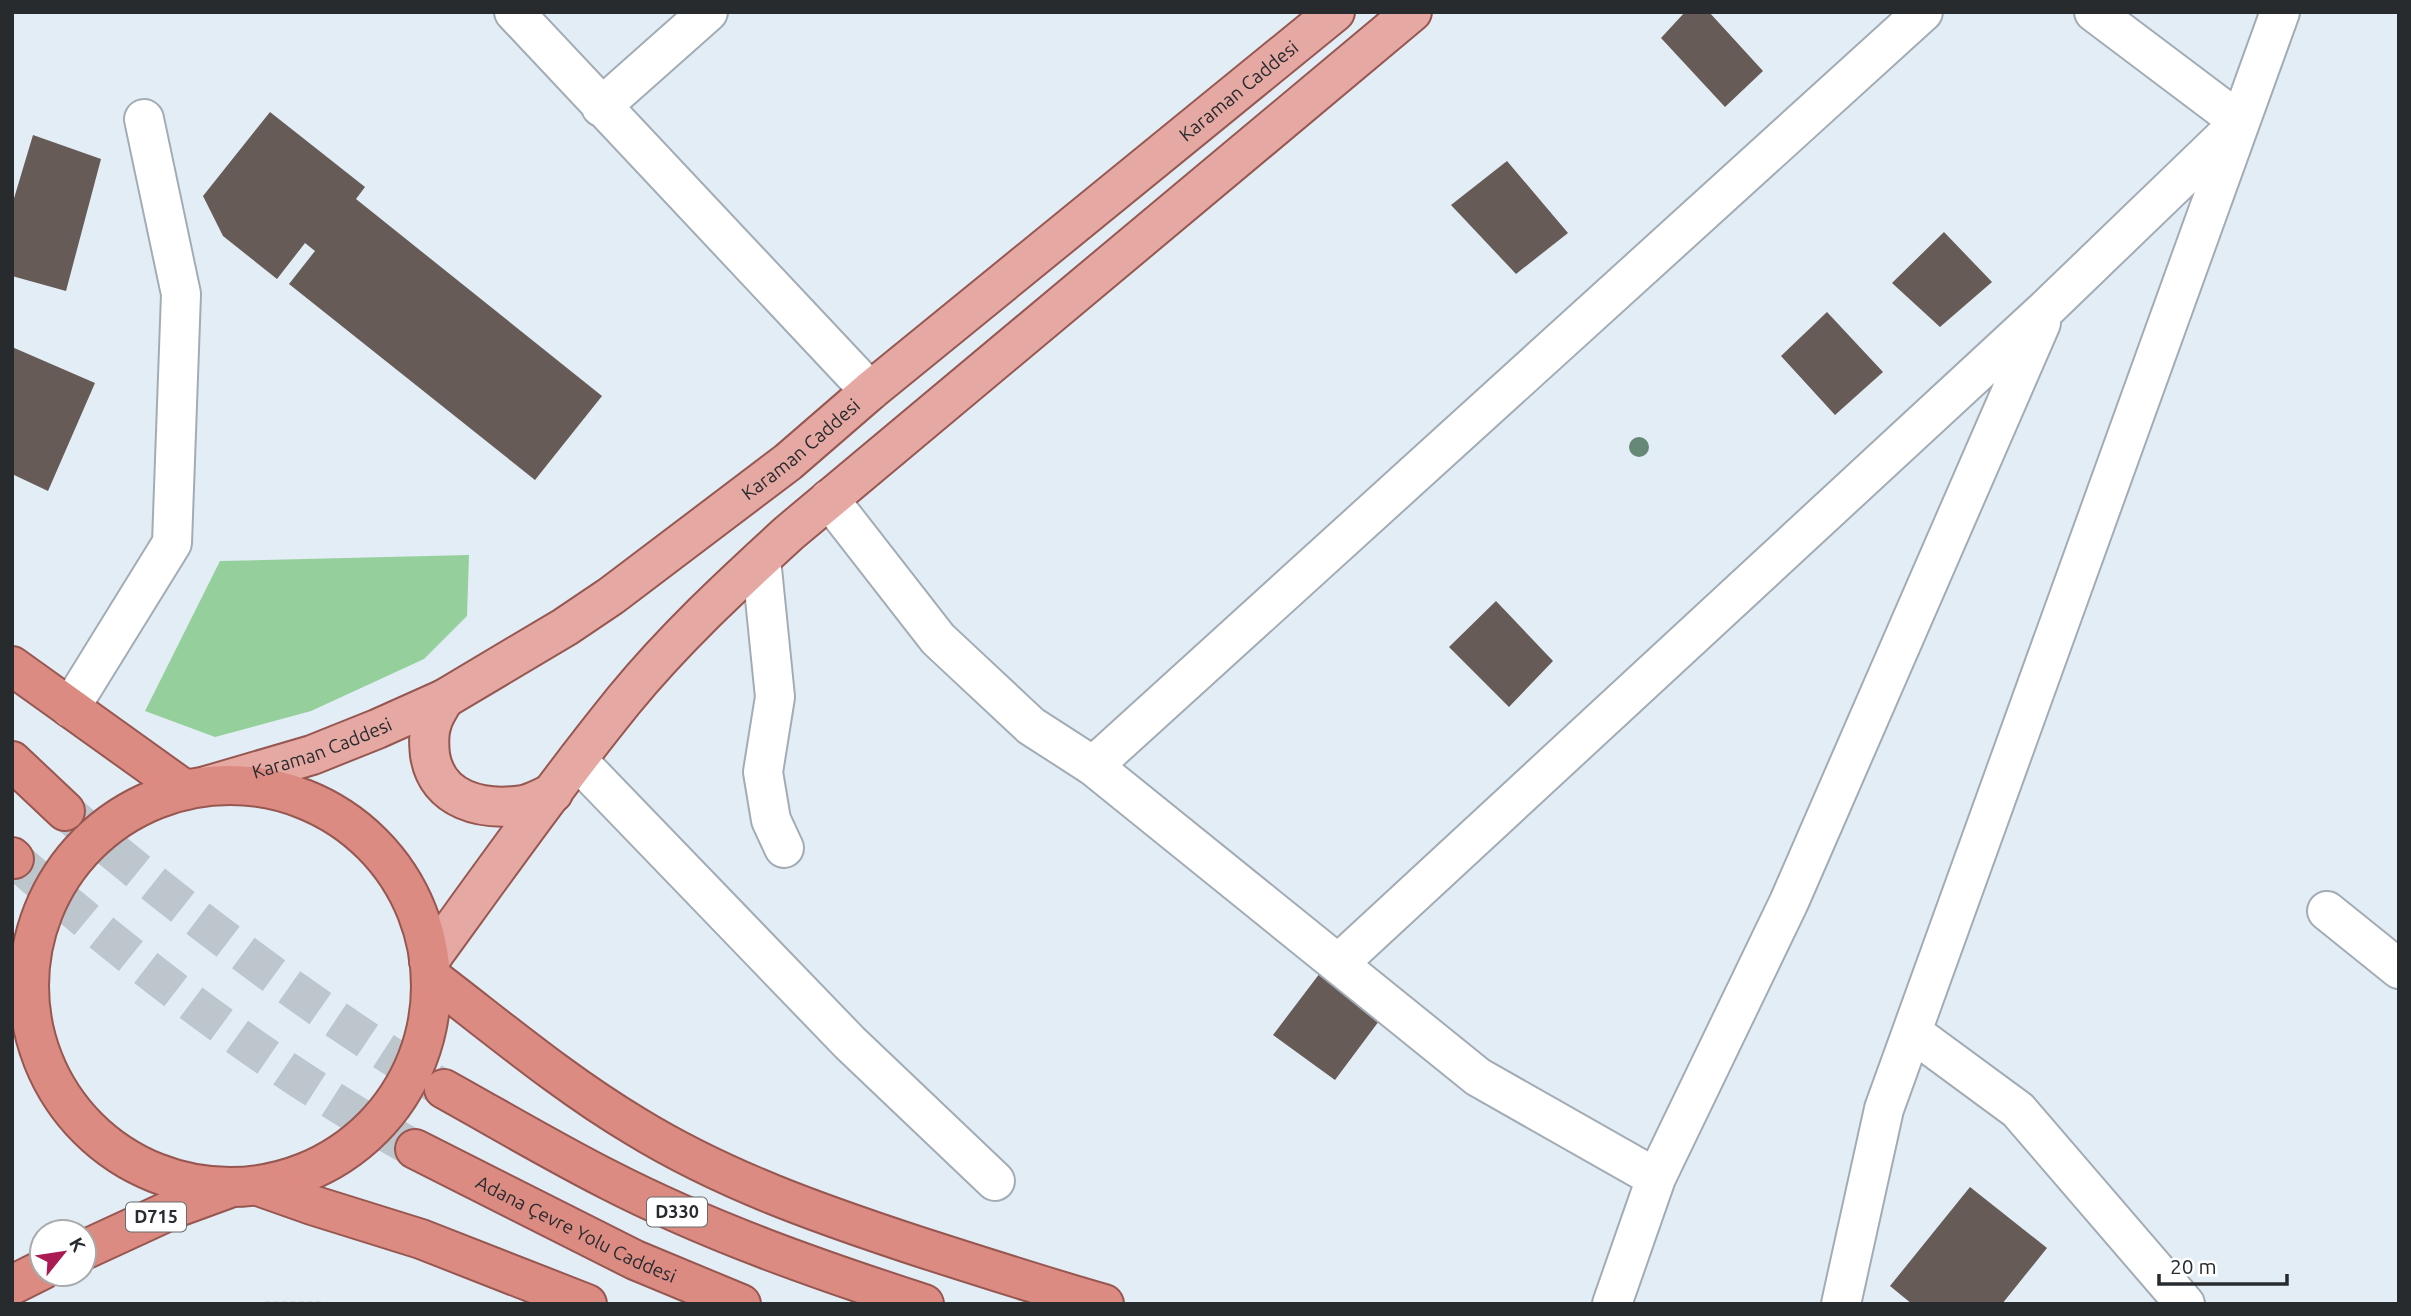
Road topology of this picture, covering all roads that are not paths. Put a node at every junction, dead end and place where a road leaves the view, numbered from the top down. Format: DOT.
graph roads {
  1 [pos="514,12"];
  2 [pos="708,12"];
  3 [pos="1335,12"];
  4 [pos="1412,12"];
  5 [pos="1923,12"];
  6 [pos="2094,12"];
  7 [pos="2280,12"];
  8 [pos="601,107"];
  9 [pos="144,119"];
  10 [pos="2240,122"];
  11 [pos="2048,308"];
  12 [pos="870,391"];
  13 [pos="829,499"];
  14 [pos="761,559"];
  15 [pos="12,666"];
  16 [pos="443,699"];
  17 [pos="70,708"];
  18 [pos="577,760"];
  19 [pos="12,761"];
  20 [pos="1093,765"];
  21 [pos="196,788"];
  22 [pos="553,793"];
  23 [pos="65,811"];
  24 [pos="784,848"];
  25 [pos="2326,911"];
  26 [pos="1338,964"];
  27 [pos="21,965"];
  28 [pos="430,969"];
  29 [pos="2399,969"];
  30 [pos="1912,1032"];
  31 [pos="444,1089"];
  32 [pos="415,1149"];
  33 [pos="1656,1178"];
  34 [pos="995,1181"];
  35 [pos="243,1187"];
  36 [pos="98,1243"];
  37 [pos="28,1277"];
  38 [pos="12,1284"];
  39 [pos="587,1304"];
  40 [pos="741,1304"];
  41 [pos="924,1304"];
  42 [pos="1104,1304"];
  43 [pos="1612,1304"];
  44 [pos="1841,1304"];
  45 [pos="2185,1304"];
  1 -- 8 [label="street"];
  2 -- 8 [label="street"];
  3 -- 12 [label="main road, Karaman Caddesi"];
  4 -- 13 [label="main road"];
  5 -- 20 [label="street"];
  6 -- 10 [label="street"];
  7 -- 10 [label="street"];
  8 -- 12 [label="street"];
  9 -- 17 [label="street"];
  10 -- 11 [label="street"];
  10 -- 30 [label="street"];
  11 -- 26 [label="street"];
  11 -- 33 [label="street"];
  12 -- 16 [label="main road, Karaman Caddesi"];
  13 -- 14 [label="main road"];
  13 -- 20 [label="street"];
  14 -- 18 [label="main road"];
  14 -- 24 [label="street"];
  15 -- 17 [label="highway"];
  16 -- 21 [label="main road, Karaman Caddesi"];
  16 -- 22 [label="main road"];
  17 -- 21 [label="highway"];
  18 -- 22 [label="main road"];
  18 -- 34 [label="street"];
  19 -- 23 [label="highway"];
  20 -- 26 [label="street"];
  21 -- 27 [label="highway"];
  21 -- 28 [label="highway"];
  22 -- 28 [label="main road"];
  25 -- 29 [label="street"];
  26 -- 33 [label="street"];
  27 -- 35 [label="highway"];
  28 -- 35 [label="highway"];
  28 -- 42 [label="highway"];
  30 -- 44 [label="street"];
  30 -- 45 [label="street"];
  31 -- 41 [label="highway, D330"];
  32 -- 40 [label="highway, Adana Çevre Yolu Caddesi"];
  33 -- 43 [label="street"];
  35 -- 36 [label="highway, D715"];
  35 -- 39 [label="highway"];
  37 -- 38 [label="highway"];
}
